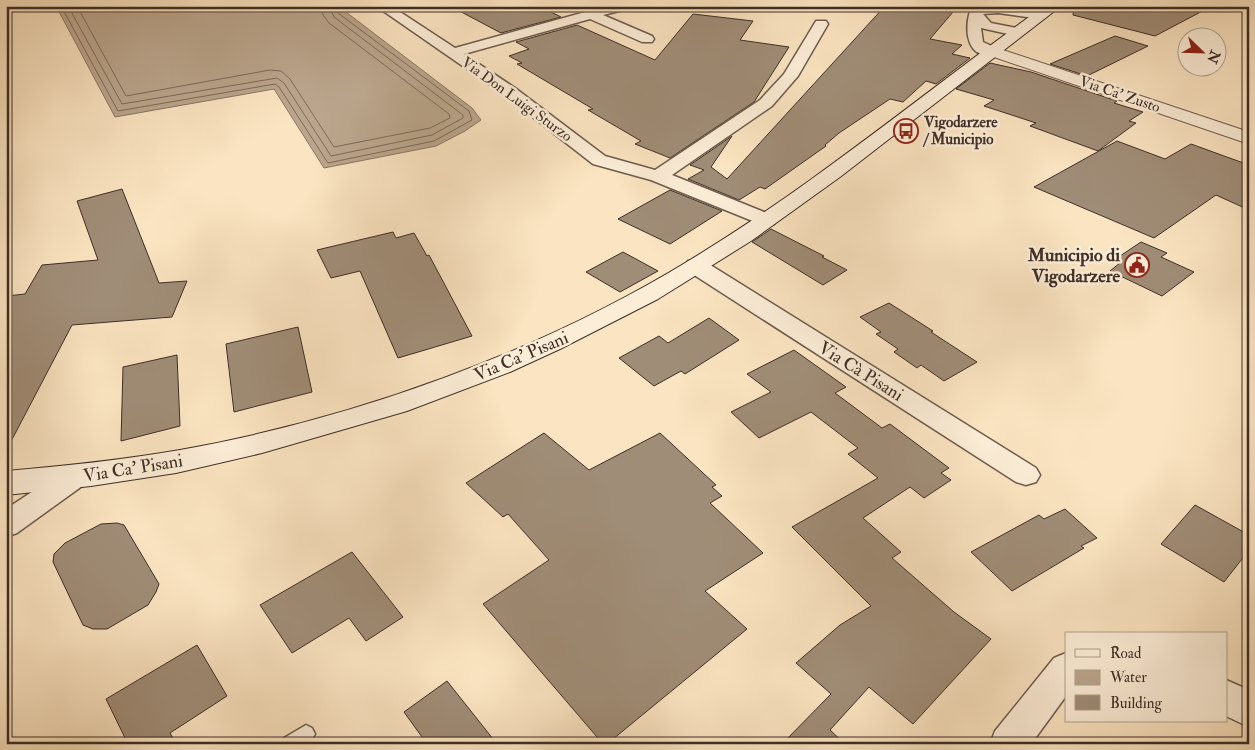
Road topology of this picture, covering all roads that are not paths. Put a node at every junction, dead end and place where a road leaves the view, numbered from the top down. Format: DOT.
graph roads {
  1 [pos="382,6"];
  2 [pos="623,6"];
  3 [pos="1054,6"];
  4 [pos="975,11"];
  5 [pos="591,15"];
  6 [pos="1041,16"];
  7 [pos="821,24"];
  8 [pos="1022,29"];
  9 [pos="647,39"];
  10 [pos="992,51"];
  11 [pos="453,52"];
  12 [pos="1249,138"];
  13 [pos="658,176"];
  14 [pos="767,220"];
  15 [pos="696,266"];
  16 [pos="1026,475"];
  17 [pos="75,477"];
  18 [pos="6,483"];
  19 [pos="6,526"];
  20 [pos="1065,670"];
  21 [pos="1228,697"];
  22 [pos="1249,710"];
  23 [pos="1008,744"];
  1 -- 11 [label="street, Via Don Luigi Sturzo"];
  2 -- 5 [label="street"];
  3 -- 6 [label="main road, Via Ca' Pisani"];
  4 -- 6 [label="street"];
  4 -- 8 [label="street"];
  4 -- 10 [label="street"];
  5 -- 9 [label="street"];
  5 -- 11 [label="street"];
  6 -- 8 [label="main road, Via Ca' Pisani"];
  7 -- 13 [label="street"];
  8 -- 10 [label="main road, Via Ca' Pisani"];
  10 -- 12 [label="main road, Via Ca' Zusto"];
  10 -- 14 [label="main road, Via Ca' Pisani"];
  11 -- 13 [label="street, Via Don Luigi Sturzo"];
  13 -- 14 [label="street, Via Don Luigi Sturzo"];
  14 -- 15 [label="main road, Via Ca' Pisani"];
  15 -- 16 [label="street, Via Cà Pisani"];
  15 -- 17 [label="main road, Via Ca' Pisani"];
  17 -- 18 [label="main road, Via Ca' Pisani"];
  17 -- 19 [label="street"];
  20 -- 23 [label="street"];
  21 -- 22 [label="street"];
}
